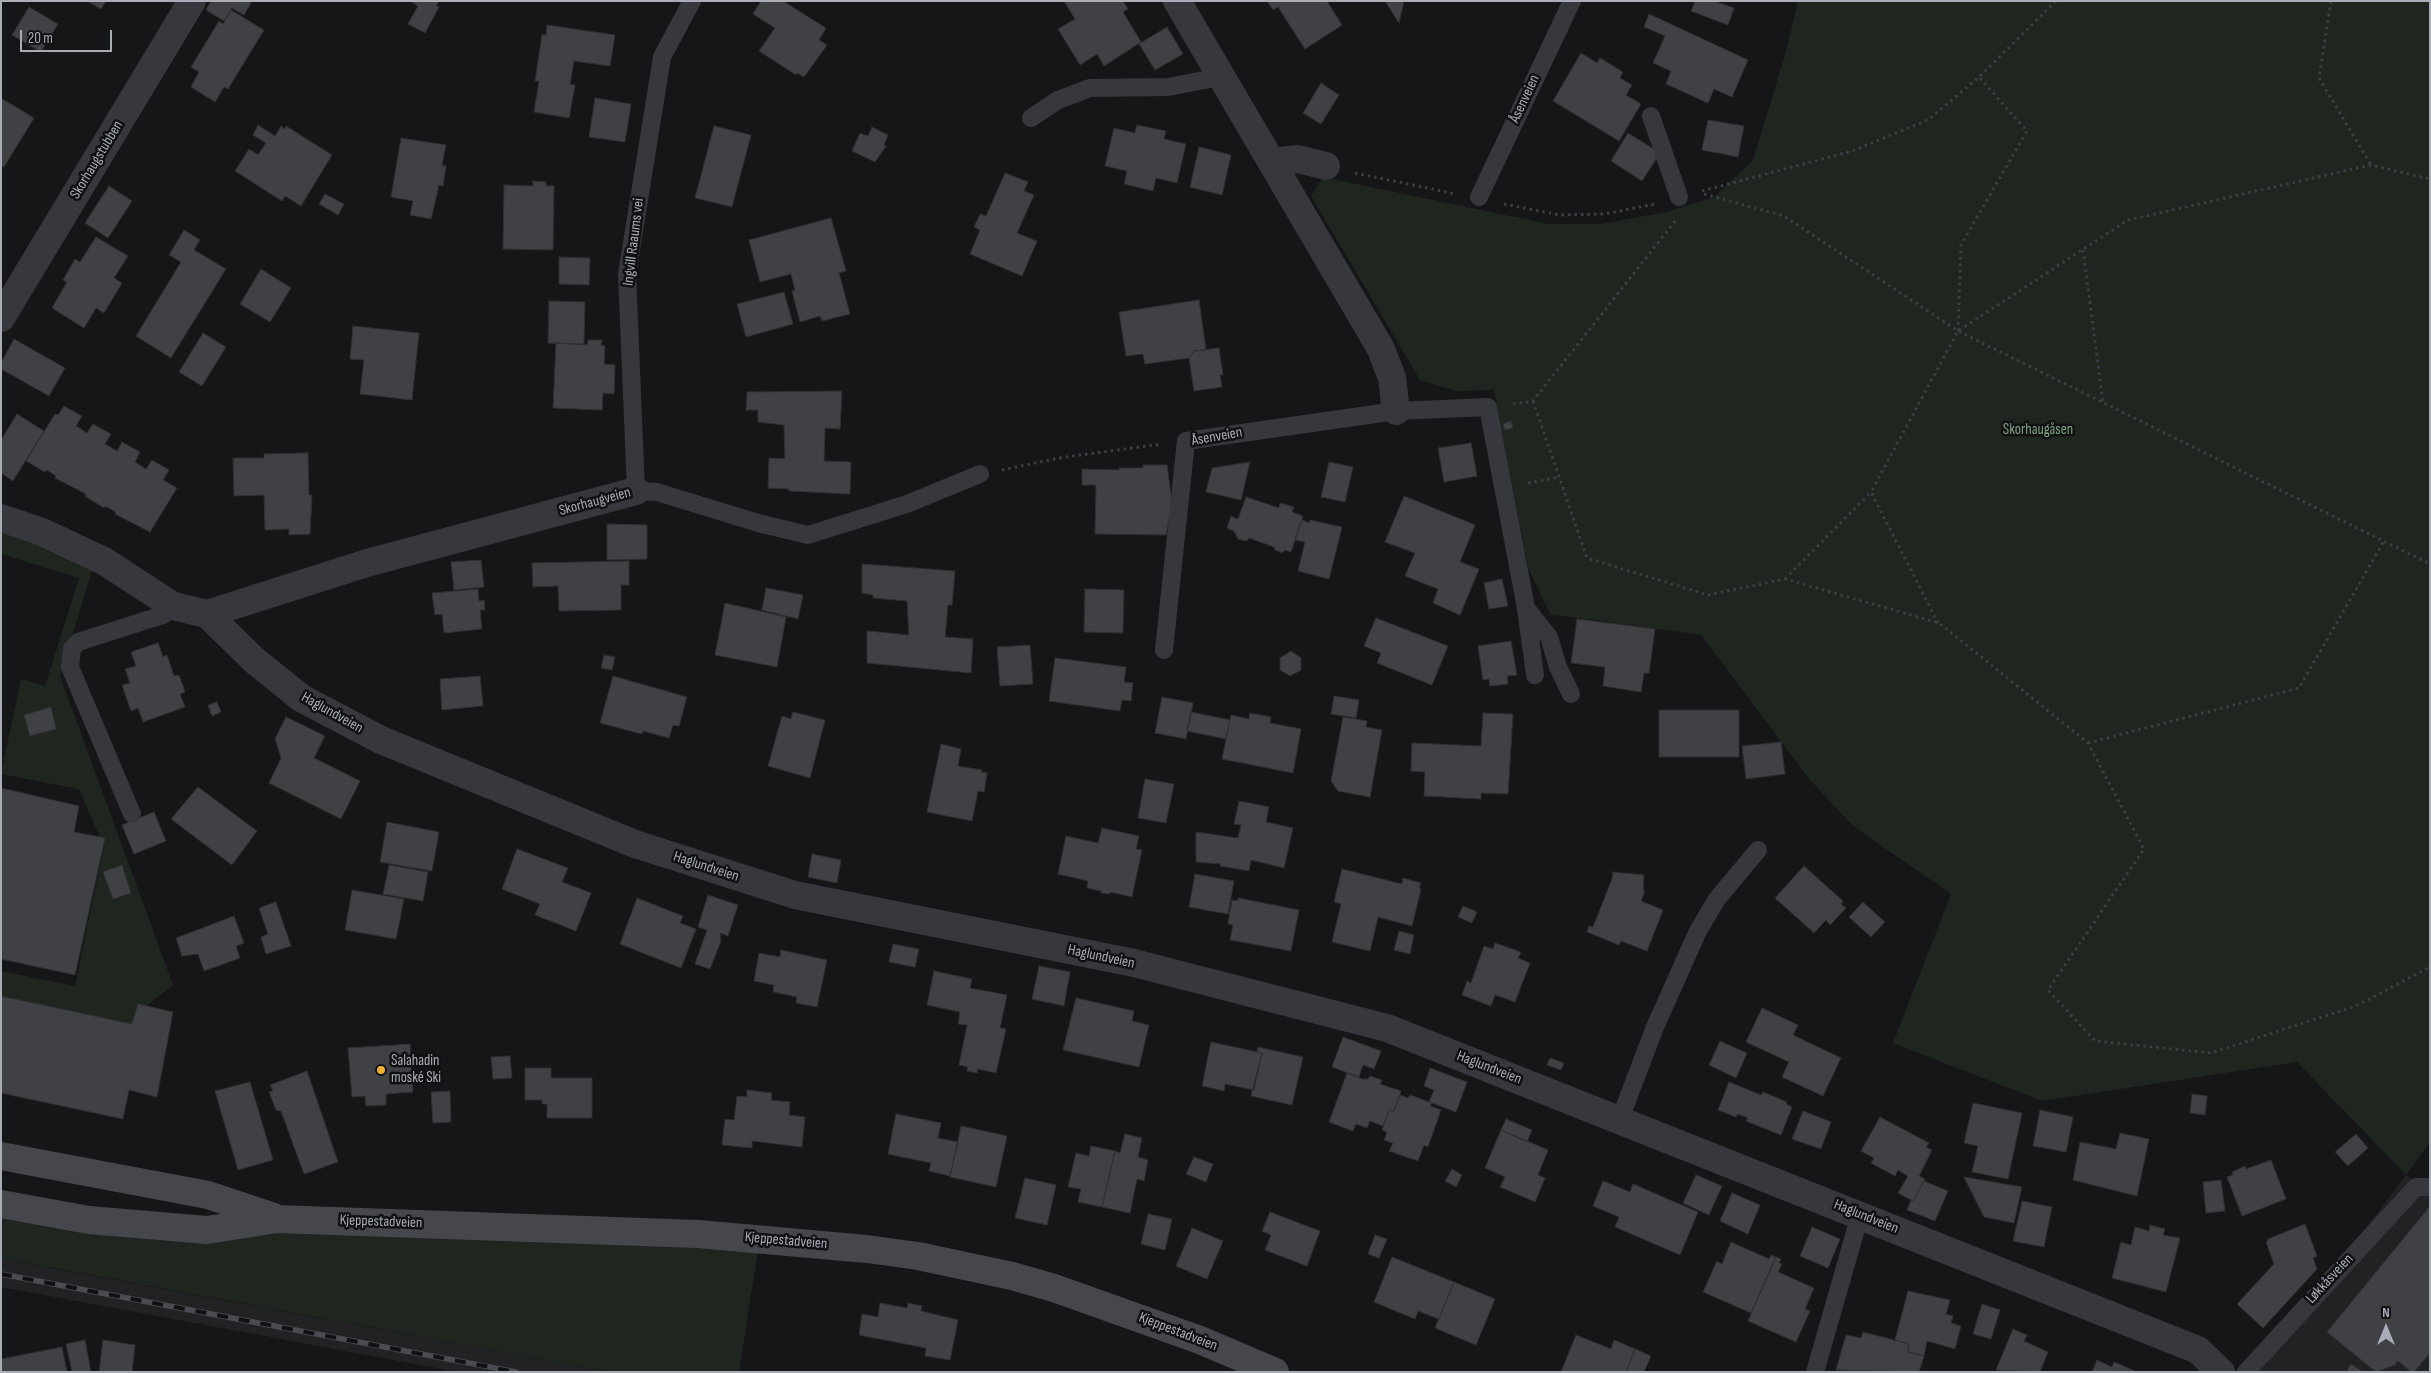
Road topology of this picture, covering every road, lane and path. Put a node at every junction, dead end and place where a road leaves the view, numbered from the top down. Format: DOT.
graph roads {
  1 [pos="192,1"];
  2 [pos="692,1"];
  3 [pos="1177,1"];
  4 [pos="1572,1"];
  5 [pos="2056,1"];
  6 [pos="2331,1"];
  7 [pos="1220,76"];
  8 [pos="1979,76"];
  9 [pos="1651,116"];
  10 [pos="1031,118"];
  11 [pos="1272,162"];
  12 [pos="2371,165"];
  13 [pos="1326,166"];
  14 [pos="2430,179"];
  15 [pos="1479,197"];
  16 [pos="1680,206"];
  17 [pos="2083,250"];
  18 [pos="1,318"];
  19 [pos="1958,331"];
  20 [pos="1533,402"];
  21 [pos="2103,402"];
  22 [pos="1488,407"];
  23 [pos="1396,411"];
  24 [pos="1186,441"];
  25 [pos="980,474"];
  26 [pos="1560,478"];
  27 [pos="1502,487"];
  28 [pos="636,491"];
  29 [pos="1871,492"];
  30 [pos="1,518"];
  31 [pos="2384,541"];
  32 [pos="2430,564"];
  33 [pos="1785,579"];
  34 [pos="173,606"];
  35 [pos="1526,608"];
  36 [pos="207,614"];
  37 [pos="1939,623"];
  38 [pos="1164,650"];
  39 [pos="1535,675"];
  40 [pos="1571,694"];
  41 [pos="2088,743"];
  42 [pos="132,814"];
  43 [pos="1758,850"];
  44 [pos="2430,967"];
  45 [pos="1620,1119"];
  46 [pos="1,1156"];
  47 [pos="2423,1187"];
  48 [pos="1,1204"];
  49 [pos="1860,1215"];
  50 [pos="277,1219"];
  51 [pos="1275,1372"];
  52 [pos="1815,1372"];
  53 [pos="2221,1372"];
  54 [pos="2246,1372"];
  1 -- 18 [label="street, Skorhaugstubben"];
  2 -- 28 [label="lane, Ingvill Raaums vei"];
  3 -- 7 [label="street"];
  4 -- 15 [label="lane, Åsenveien"];
  5 -- 8 [label="path"];
  6 -- 12 [label="path"];
  7 -- 10 [label="lane"];
  7 -- 11 [label="street"];
  8 -- 19 [label="path"];
  8 -- 19 [label="path"];
  9 -- 16 [label="lane"];
  11 -- 13 [label="street"];
  11 -- 23 [label="street"];
  12 -- 14 [label="path"];
  12 -- 17 [label="path"];
  13 -- 15 [label="path"];
  15 -- 16 [label="path"];
  16 -- 20 [label="path"];
  17 -- 19 [label="path"];
  17 -- 21 [label="path"];
  19 -- 21 [label="path"];
  19 -- 29 [label="path"];
  20 -- 22 [label="path"];
  20 -- 26 [label="path"];
  21 -- 31 [label="path"];
  22 -- 23 [label="lane, Åsenveien"];
  22 -- 27 [label="lane"];
  23 -- 24 [label="lane, Åsenveien"];
  24 -- 25 [label="path"];
  24 -- 38 [label="lane, Åsenveien"];
  25 -- 28 [label="lane, Skorhaugveien"];
  26 -- 27 [label="path"];
  26 -- 33 [label="path"];
  27 -- 35 [label="lane"];
  28 -- 36 [label="street, Skorhaugveien"];
  29 -- 33 [label="path"];
  29 -- 37 [label="path"];
  30 -- 34 [label="street"];
  31 -- 32 [label="path"];
  31 -- 41 [label="path"];
  33 -- 37 [label="path"];
  34 -- 36 [label="street"];
  34 -- 42 [label="lane"];
  35 -- 39 [label="lane"];
  35 -- 40 [label="lane"];
  36 -- 45 [label="street, Haglundveien"];
  37 -- 41 [label="path"];
  41 -- 44 [label="path"];
  43 -- 45 [label="lane"];
  45 -- 49 [label="street, Haglundveien"];
  46 -- 50 [label="main road, Kjeppestadveien"];
  47 -- 54 [label="lane, Løkkåsveien"];
  48 -- 50 [label="main road, Kjeppestadveien"];
  49 -- 52 [label="lane"];
  49 -- 53 [label="street, Haglundveien"];
  50 -- 51 [label="main road, Kjeppestadveien"];
}
